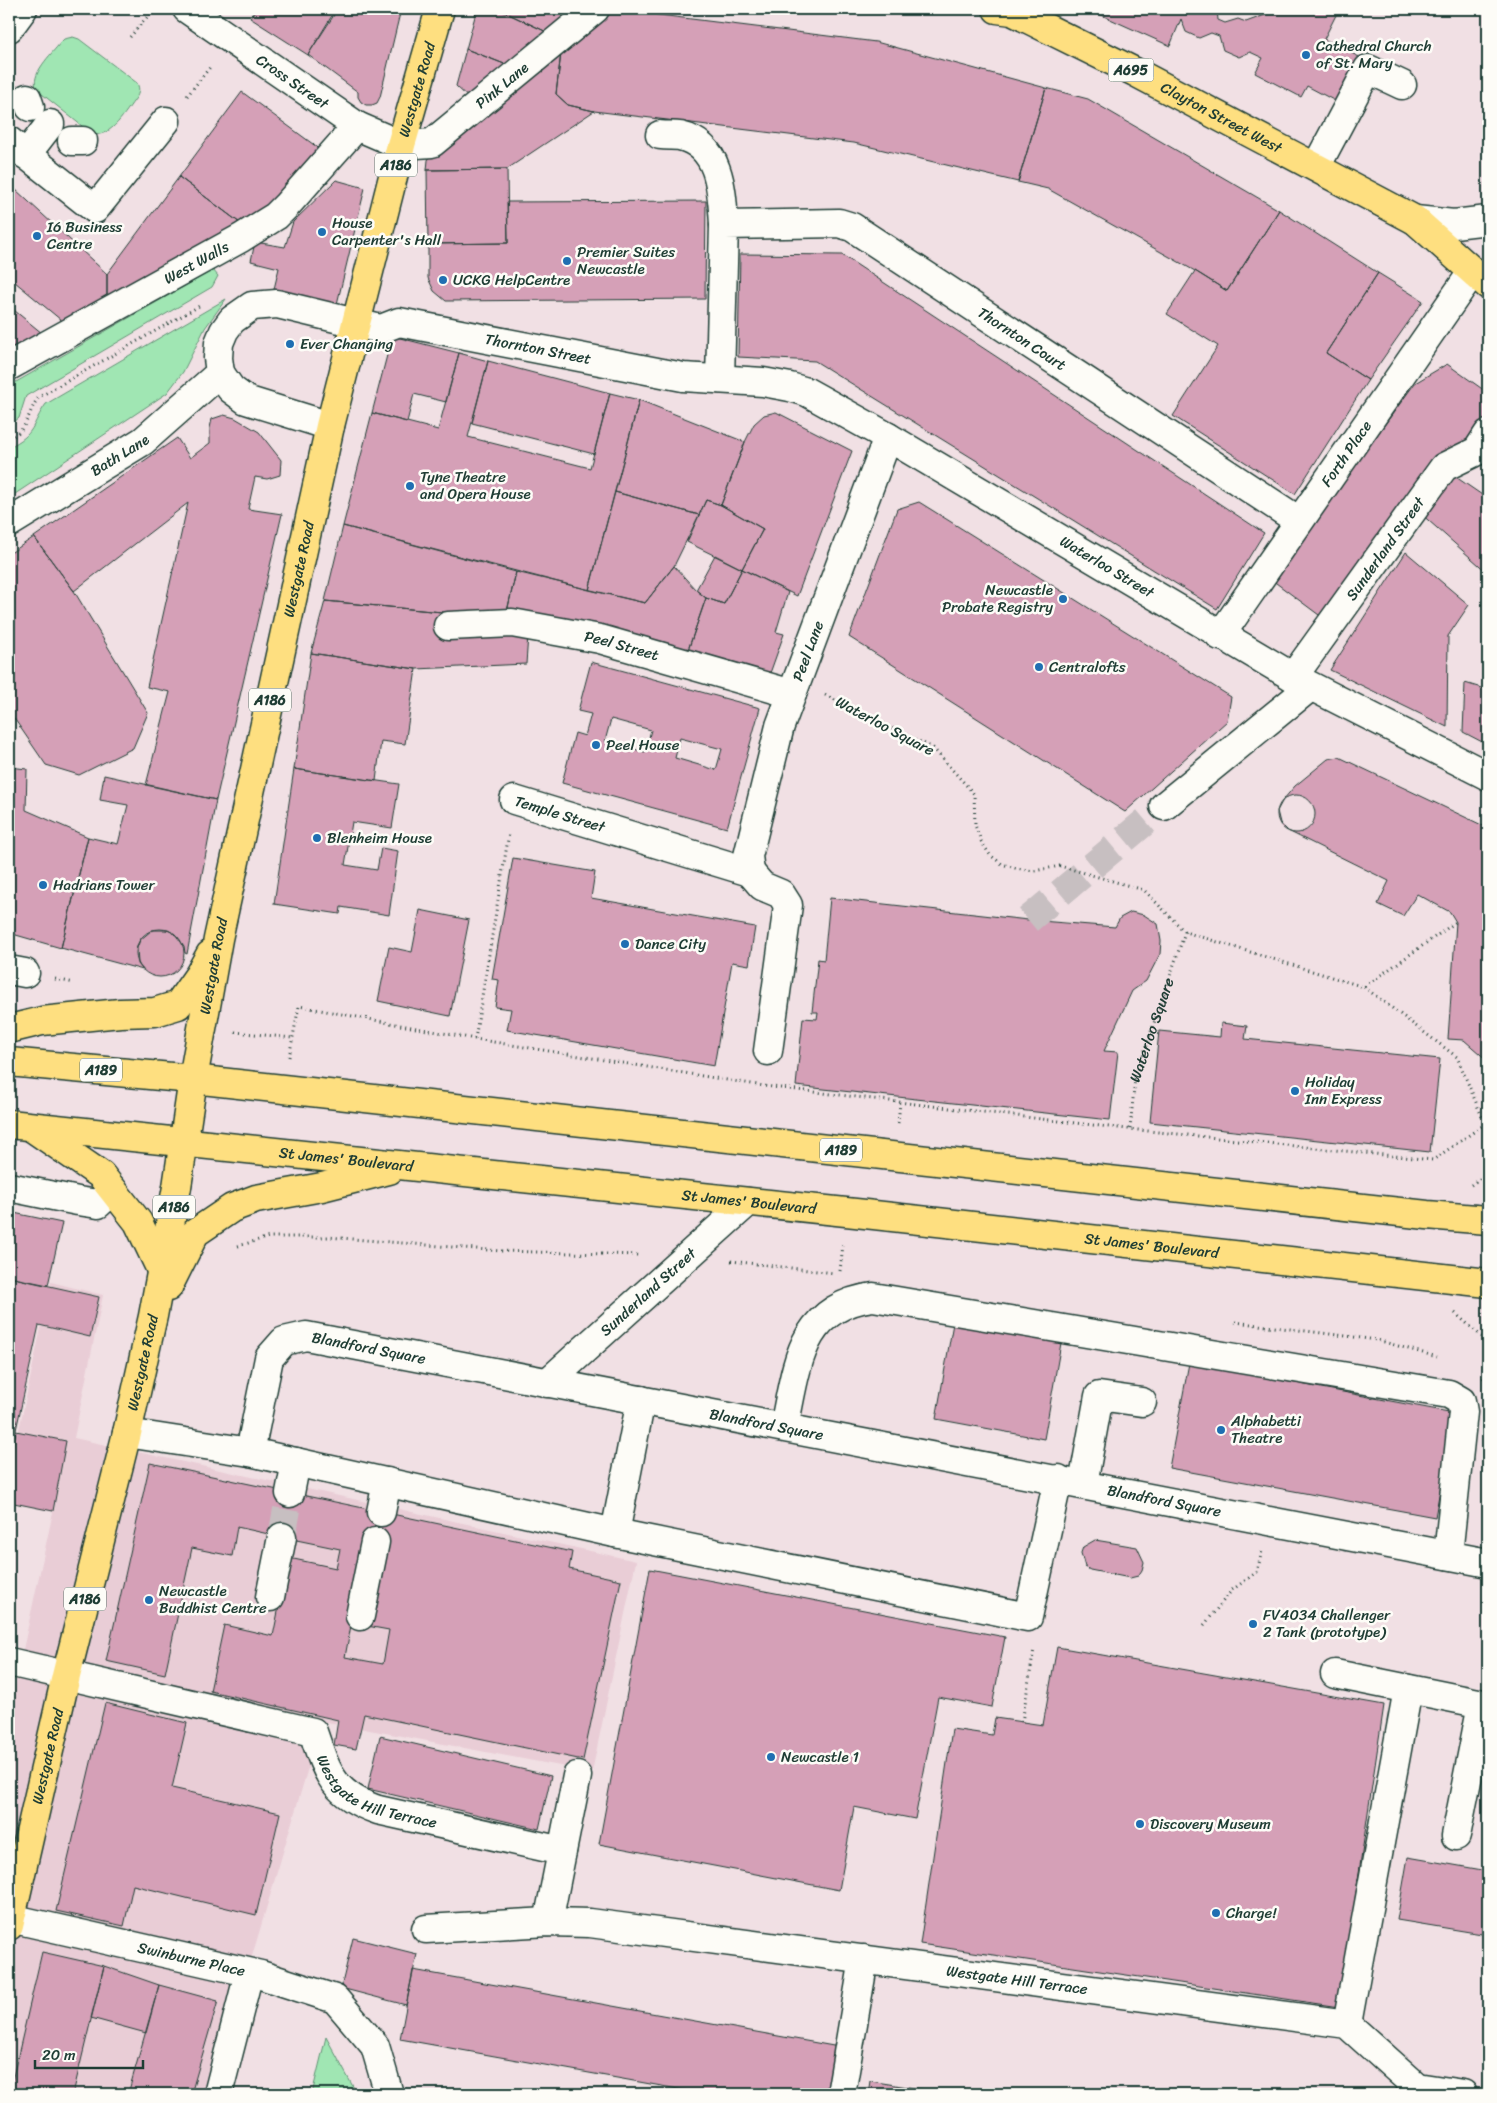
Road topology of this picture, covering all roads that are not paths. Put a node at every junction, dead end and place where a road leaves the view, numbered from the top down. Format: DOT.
graph roads {
  1 [pos="23,9"];
  2 [pos="187,9"];
  3 [pos="440,9"];
  4 [pos="595,9"];
  5 [pos="1007,9"];
  6 [pos="9,28"];
  7 [pos="1402,86"];
  8 [pos="35,110"];
  9 [pos="166,120"];
  10 [pos="357,126"];
  11 [pos="660,135"];
  12 [pos="401,145"];
  13 [pos="17,148"];
  14 [pos="1316,167"];
  15 [pos="1415,220"];
  16 [pos="1488,220"];
  17 [pos="724,224"];
  18 [pos="1481,278"];
  19 [pos="357,323"];
  20 [pos="9,366"];
  21 [pos="220,372"];
  22 [pos="720,379"];
  23 [pos="330,426"];
  24 [pos="1488,434"];
  25 [pos="888,437"];
  26 [pos="1299,521"];
  27 [pos="9,523"];
  28 [pos="448,626"];
  29 [pos="1220,636"];
  30 [pos="1301,682"];
  31 [pos="794,687"];
  32 [pos="1488,776"];
  33 [pos="514,800"];
  34 [pos="1164,806"];
  35 [pos="750,872"];
  36 [pos="218,939"];
  37 [pos="9,1029"];
  38 [pos="768,1051"];
  39 [pos="9,1062"];
  40 [pos="193,1079"];
  41 [pos="20,1125"];
  42 [pos="185,1142"];
  43 [pos="408,1165"];
  44 [pos="9,1187"];
  45 [pos="113,1190"];
  46 [pos="748,1202"];
  47 [pos="1488,1220"];
  48 [pos="162,1272"];
  49 [pos="1488,1283"];
  50 [pos="154,1316"];
  51 [pos="547,1382"];
  52 [pos="640,1400"];
  53 [pos="1142,1402"];
  54 [pos="784,1427"];
  55 [pos="127,1433"];
  56 [pos="250,1452"];
  57 [pos="296,1462"];
  58 [pos="387,1482"];
  59 [pos="1070,1482"];
  60 [pos="290,1493"];
  61 [pos="381,1512"];
  62 [pos="615,1533"];
  63 [pos="282,1537"];
  64 [pos="375,1542"];
  65 [pos="1448,1555"];
  66 [pos="1488,1563"];
  67 [pos="270,1597"];
  68 [pos="360,1616"];
  69 [pos="9,1662"];
  70 [pos="1335,1674"];
  71 [pos="66,1676"];
  72 [pos="1408,1689"];
  73 [pos="1485,1704"];
  74 [pos="577,1776"];
  75 [pos="1456,1836"];
  76 [pos="562,1851"];
  77 [pos="10,1922"];
  78 [pos="548,1922"];
  79 [pos="426,1930"];
  80 [pos="864,1959"];
  81 [pos="249,1972"];
  82 [pos="1347,2024"];
  83 [pos="218,2094"];
  84 [pos="389,2094"];
  85 [pos="841,2094"];
  86 [pos="1463,2094"];
  1 -- 6 [label="street"];
  2 -- 10 [label="street, Cross Street"];
  3 -- 12 [label="main road, Westgate Road / A186"];
  4 -- 12 [label="street, Pink Lane"];
  5 -- 14 [label="main road, Clayton Street West / A695"];
  7 -- 14 [label="street"];
  8 -- 13 [label="street"];
  9 -- 13 [label="street"];
  10 -- 12 [label="street, Cross Street"];
  10 -- 20 [label="street, West Walls"];
  11 -- 17 [label="street"];
  12 -- 19 [label="main road, Westgate Road / A186"];
  14 -- 15 [label="main road, Clayton Street West / A695"];
  15 -- 16 [label="street, Clayton Street West / A695"];
  15 -- 18 [label="main road, Clayton Street West / A695"];
  17 -- 22 [label="street"];
  17 -- 26 [label="street, Thornton Court"];
  18 -- 26 [label="street, Forth Place"];
  19 -- 21 [label="street"];
  19 -- 22 [label="street, Thornton Street"];
  19 -- 23 [label="main road, Westgate Road / A186"];
  21 -- 23 [label="street"];
  21 -- 27 [label="street, Bath Lane"];
  22 -- 25 [label="street, Waterloo Street"];
  23 -- 36 [label="main road, Westgate Road / A186"];
  24 -- 30 [label="street, Sunderland Street"];
  25 -- 29 [label="street, Waterloo Street"];
  25 -- 31 [label="street, Peel Lane"];
  26 -- 29 [label="street, Forth Place"];
  28 -- 31 [label="street, Peel Street"];
  29 -- 30 [label="street, Waterloo Street"];
  30 -- 32 [label="street, Waterloo Street"];
  30 -- 34 [label="street"];
  31 -- 35 [label="street, Peel Lane"];
  33 -- 35 [label="street, Temple Street"];
  35 -- 38 [label="street"];
  36 -- 37 [label="main road"];
  36 -- 40 [label="main road, Westgate Road / A186"];
  39 -- 40 [label="main road, A189"];
  40 -- 42 [label="main road, Westgate Road / A186"];
  40 -- 47 [label="main road, A189"];
  41 -- 42 [label="main road, St James' Boulevard"];
  41 -- 45 [label="main road"];
  42 -- 43 [label="main road, St James' Boulevard"];
  42 -- 48 [label="main road, Westgate Road / A186"];
  43 -- 46 [label="main road, St James' Boulevard"];
  43 -- 50 [label="main road"];
  44 -- 45 [label="street"];
  45 -- 48 [label="main road"];
  46 -- 49 [label="main road, St James' Boulevard"];
  46 -- 51 [label="street, Sunderland Street"];
  48 -- 50 [label="main road, Westgate Road / A186"];
  50 -- 55 [label="main road, Westgate Road / A186"];
  51 -- 52 [label="street, Blandford Square"];
  51 -- 56 [label="street, Blandford Square"];
  52 -- 54 [label="street, Blandford Square"];
  52 -- 62 [label="street"];
  53 -- 59 [label="street"];
  54 -- 59 [label="street, Blandford Square"];
  54 -- 65 [label="street"];
  55 -- 56 [label="street"];
  55 -- 71 [label="main road, Westgate Road / A186"];
  56 -- 57 [label="street"];
  57 -- 58 [label="street"];
  57 -- 60 [label="street"];
  58 -- 61 [label="street"];
  58 -- 62 [label="street"];
  59 -- 62 [label="street"];
  59 -- 65 [label="street, Blandford Square"];
  63 -- 67 [label="street"];
  64 -- 68 [label="street"];
  65 -- 66 [label="street, Blandford Square"];
  69 -- 71 [label="street"];
  70 -- 72 [label="street"];
  71 -- 76 [label="street, Westgate Hill Terrace"];
  71 -- 77 [label="main road, Westgate Road / A186"];
  72 -- 73 [label="street"];
  72 -- 82 [label="street"];
  73 -- 75 [label="street"];
  74 -- 76 [label="street"];
  76 -- 78 [label="street"];
  77 -- 81 [label="street, Swinburne Place"];
  78 -- 79 [label="street, Westgate Hill Terrace"];
  78 -- 80 [label="street, Westgate Hill Terrace"];
  80 -- 82 [label="street, Westgate Hill Terrace"];
  80 -- 85 [label="street"];
  81 -- 83 [label="street, Swinburne Place"];
  81 -- 84 [label="street"];
  82 -- 86 [label="street"];
}
